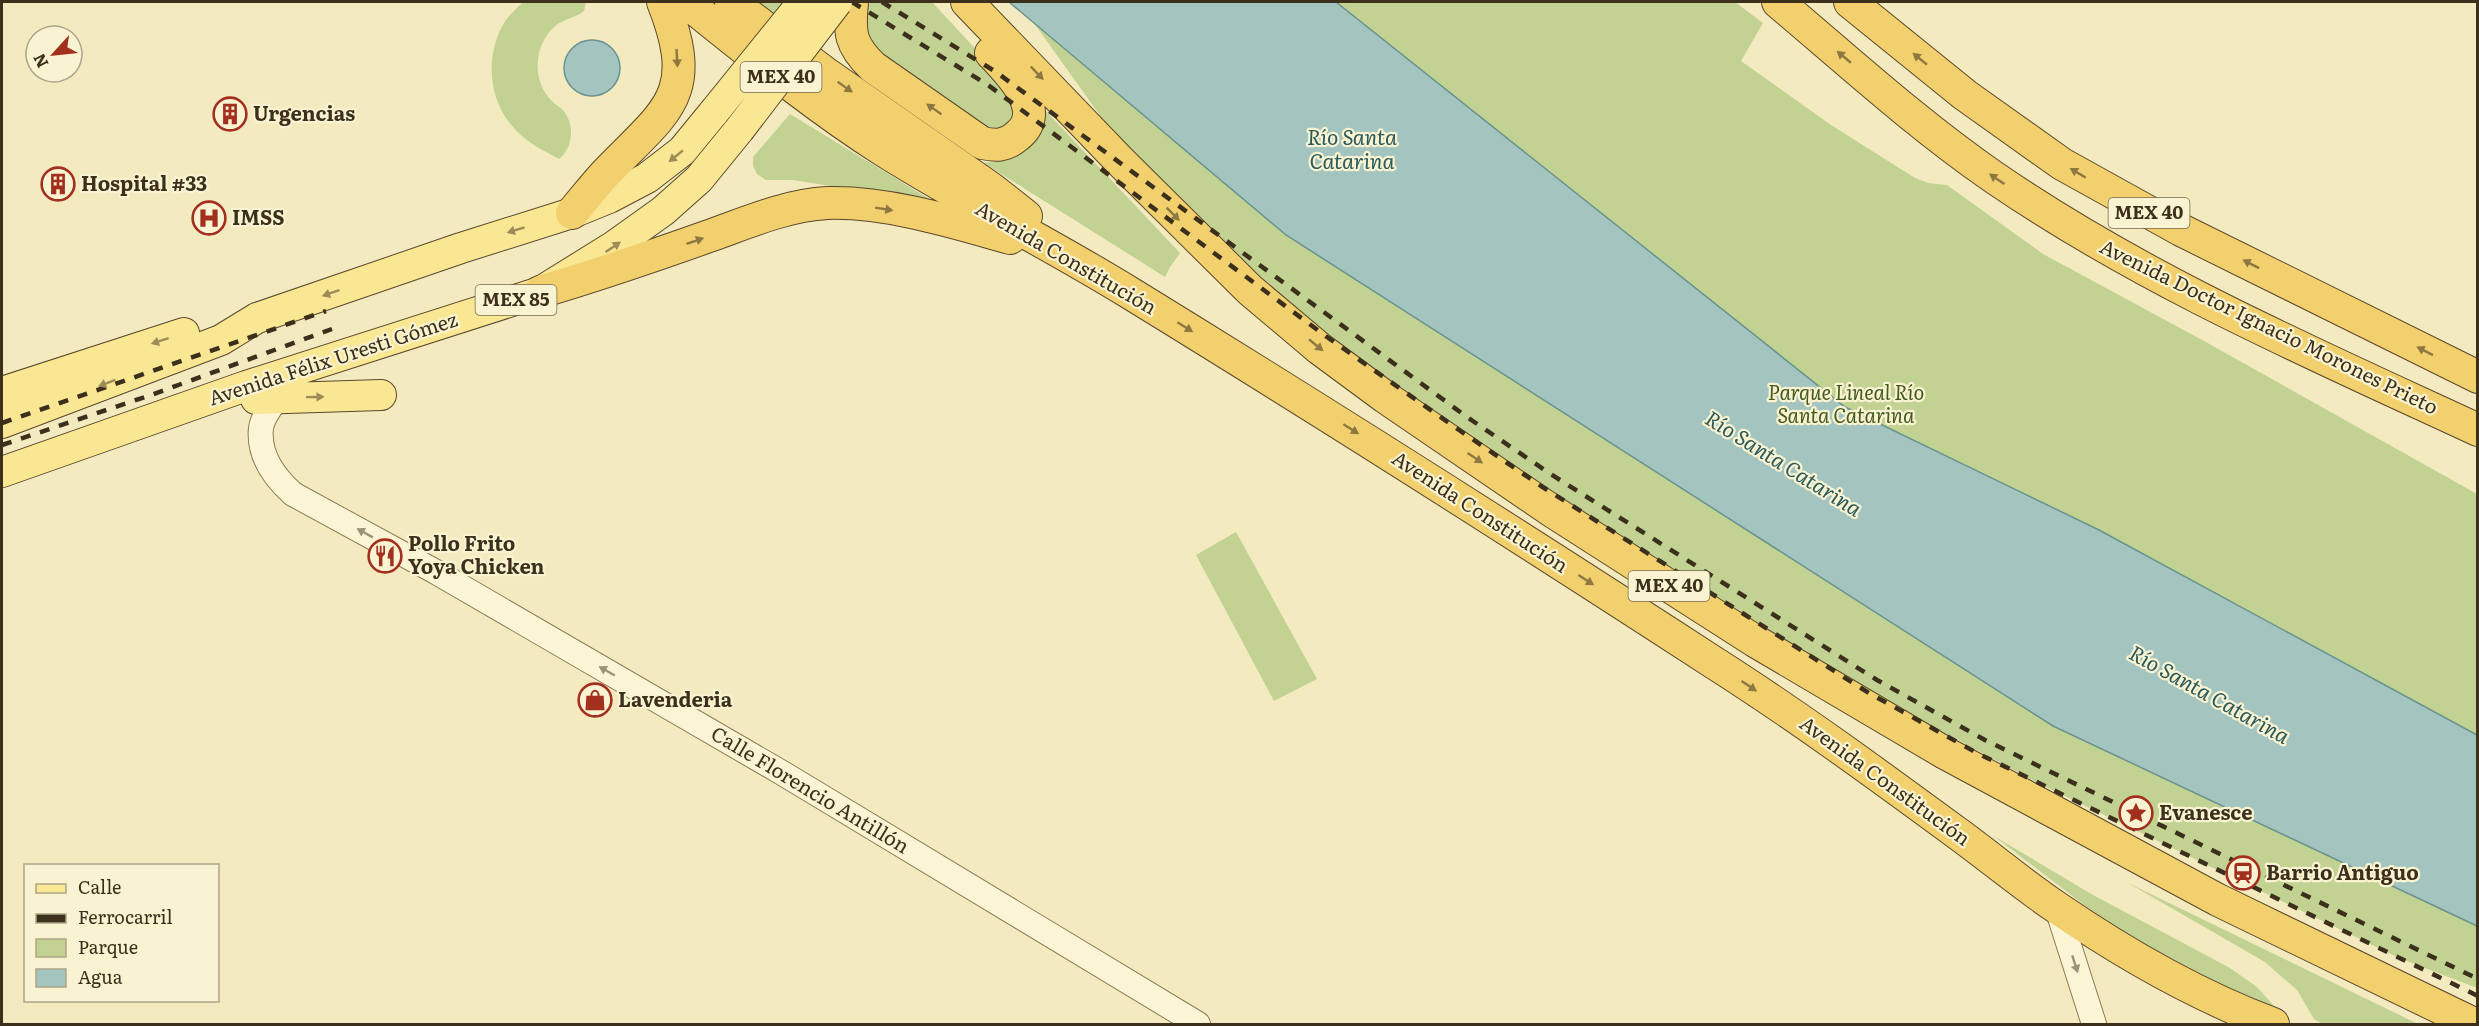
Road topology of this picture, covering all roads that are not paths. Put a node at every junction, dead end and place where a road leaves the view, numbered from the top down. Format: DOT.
graph roads {
  1 [pos="663,2"];
  2 [pos="686,2"];
  3 [pos="731,2"];
  4 [pos="802,2"];
  5 [pos="837,2"];
  6 [pos="852,2"];
  7 [pos="953,2"];
  8 [pos="967,2"];
  9 [pos="1778,2"];
  10 [pos="1850,2"];
  11 [pos="572,213"];
  12 [pos="1064,252"];
  13 [pos="540,292"];
  14 [pos="257,318"];
  15 [pos="2478,377"];
  16 [pos="2,392"];
  17 [pos="260,394"];
  18 [pos="381,395"];
  19 [pos="2,423"];
  20 [pos="2478,430"];
  21 [pos="2,472"];
  22 [pos="2,492"];
  23 [pos="2057,908"];
  24 [pos="1198,1024"];
  25 [pos="2094,1024"];
  26 [pos="2273,1024"];
  27 [pos="2474,1024"];
  1 -- 11 [label="highway, one-way"];
  2 -- 12 [label="highway, Avenida Constitución / MEX 40"];
  3 -- 12 [label="highway, one-way"];
  4 -- 11 [label="main road, one-way, bridge"];
  13 -- 5 [label="main road, Avenida Félix Uresti Gómez / MEX 85, one-way, bridge"];
  7 -- 6 [label="highway, one-way"];
  8 -- 27 [label="highway, Avenida Constitución / MEX 40, one-way"];
  20 -- 9 [label="highway, Avenida Doctor Ignacio Morones Prieto / MEX 40, one-way"];
  15 -- 10 [label="highway, MEX 40, one-way"];
  11 -- 14 [label="main road, one-way"];
  13 -- 12 [label="highway, one-way"];
  12 -- 23 [label="highway, Avenida Constitución / MEX 40, one-way"];
  13 -- 17 [label="main road, Avenida Félix Uresti Gómez / MEX 85"];
  14 -- 16 [label="main road, one-way"];
  14 -- 19 [label="main road, one-way"];
  17 -- 18 [label="main road, one-way"];
  17 -- 21 [label="main road, Avenida Félix Uresti Gómez / MEX 85"];
  17 -- 22 [label="main road"];
  24 -- 17 [label="street, Calle Florencio Antillón, one-way"];
  23 -- 25 [label="street, one-way"];
  23 -- 26 [label="highway, Avenida Constitución / MEX 40"];
}
